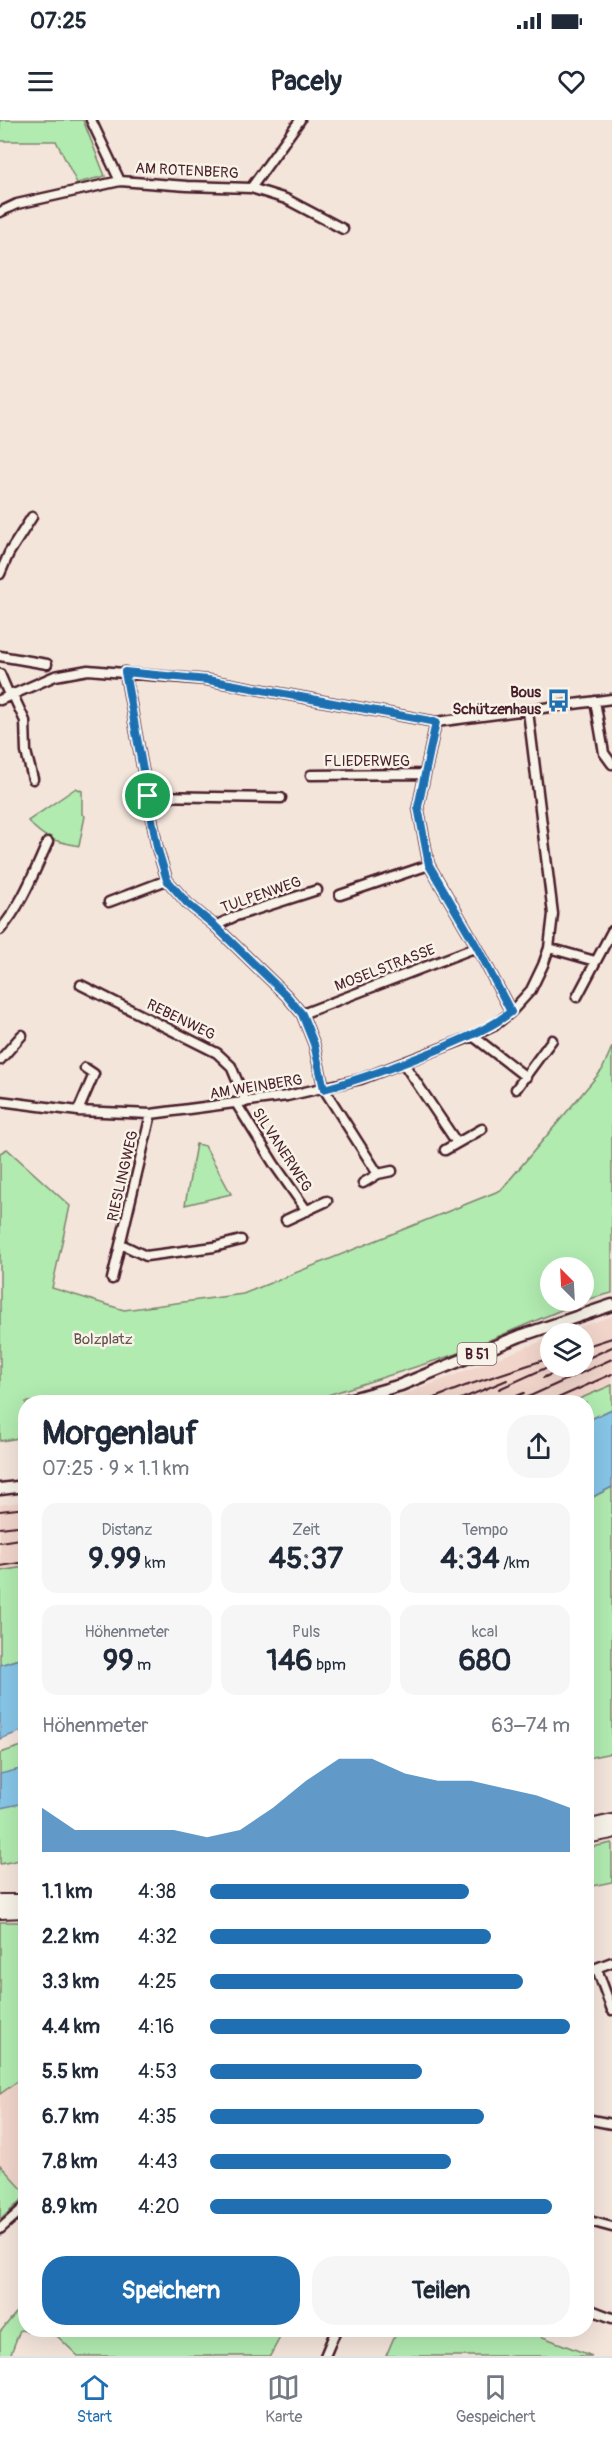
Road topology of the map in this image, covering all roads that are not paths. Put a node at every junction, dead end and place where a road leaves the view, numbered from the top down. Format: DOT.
graph roads {
  1 [pos="91,120"];
  2 [pos="300,120"];
  3 [pos="120,181"];
  4 [pos="251,188"];
  5 [pos="0,212"];
  6 [pos="343,229"];
  7 [pos="32,517"];
  8 [pos="0,574"];
  9 [pos="0,656"];
  10 [pos="47,664"];
  11 [pos="125,672"];
  12 [pos="0,674"];
  13 [pos="11,694"];
  14 [pos="612,699"];
  15 [pos="0,700"];
  16 [pos="595,701"];
  17 [pos="528,711"];
  18 [pos="436,722"];
  19 [pos="612,764"];
  20 [pos="424,774"];
  21 [pos="310,775"];
  22 [pos="33,779"];
  23 [pos="148,796"];
  24 [pos="281,798"];
  25 [pos="48,842"];
  26 [pos="429,865"];
  27 [pos="167,880"];
  28 [pos="317,890"];
  29 [pos="340,895"];
  30 [pos="109,902"];
  31 [pos="215,926"];
  32 [pos="0,930"];
  33 [pos="612,931"];
  34 [pos="477,947"];
  35 [pos="549,948"];
  36 [pos="595,961"];
  37 [pos="81,985"];
  38 [pos="577,997"];
  39 [pos="511,1012"];
  40 [pos="302,1014"];
  41 [pos="22,1035"];
  42 [pos="473,1036"];
  43 [pos="552,1040"];
  44 [pos="0,1060"];
  45 [pos="404,1064"];
  46 [pos="85,1068"];
  47 [pos="526,1077"];
  48 [pos="324,1089"];
  49 [pos="516,1089"];
  50 [pos="0,1101"];
  51 [pos="246,1102"];
  52 [pos="236,1103"];
  53 [pos="78,1111"];
  54 [pos="151,1114"];
  55 [pos="482,1129"];
  56 [pos="457,1143"];
  57 [pos="445,1150"];
  58 [pos="392,1171"];
  59 [pos="378,1174"];
  60 [pos="363,1183"];
  61 [pos="327,1201"];
  62 [pos="307,1210"];
  63 [pos="286,1220"];
  64 [pos="241,1240"];
  65 [pos="121,1244"];
  66 [pos="112,1279"];
  67 [pos="612,1305"];
  68 [pos="366,1395"];
  69 [pos="18,1487"];
  70 [pos="0,1489"];
  71 [pos="612,1821"];
  72 [pos="594,1825"];
  73 [pos="612,1832"];
  74 [pos="594,1836"];
  75 [pos="0,1901"];
  76 [pos="18,1901"];
  77 [pos="0,1911"];
  78 [pos="18,1911"];
  79 [pos="612,1962"];
  80 [pos="597,1968"];
  81 [pos="594,1969"];
  82 [pos="612,2010"];
  83 [pos="594,2121"];
  84 [pos="612,2124"];
  85 [pos="18,2213"];
  86 [pos="594,2222"];
  87 [pos="612,2227"];
  88 [pos="0,2229"];
  89 [pos="594,2311"];
  90 [pos="612,2318"];
  91 [pos="333,2337"];
  92 [pos="325,2356"];
  1 -- 3 [label="street"];
  2 -- 4 [label="street, AM ROTENBERG"];
  3 -- 4 [label="street, AM ROTENBERG"];
  3 -- 5 [label="street, AM ROTENBERG"];
  4 -- 6 [label="street, AM ROTENBERG"];
  7 -- 8 [label="street"];
  9 -- 10 [label="street"];
  11 -- 13 [label="street"];
  11 -- 18 [label="street"];
  11 -- 23 [label="street"];
  12 -- 13 [label="street"];
  13 -- 15 [label="street"];
  13 -- 22 [label="street"];
  14 -- 16 [label="street"];
  16 -- 17 [label="street"];
  16 -- 19 [label="street"];
  17 -- 18 [label="street"];
  17 -- 35 [label="street, AM WEINBERG"];
  18 -- 20 [label="street"];
  20 -- 21 [label="street, FLIEDERWEG"];
  20 -- 26 [label="street"];
  23 -- 24 [label="street"];
  23 -- 27 [label="street"];
  25 -- 32 [label="street"];
  26 -- 29 [label="street"];
  26 -- 34 [label="street"];
  27 -- 30 [label="street"];
  27 -- 31 [label="street"];
  28 -- 31 [label="street, TULPENWEG"];
  31 -- 40 [label="street"];
  33 -- 36 [label="street"];
  34 -- 39 [label="street"];
  34 -- 40 [label="street, MOSELSTRASSE"];
  35 -- 36 [label="street"];
  35 -- 39 [label="street, AM WEINBERG"];
  36 -- 38 [label="street"];
  37 -- 51 [label="street, REBENWEG"];
  39 -- 42 [label="street, AM WEINBERG"];
  40 -- 48 [label="street"];
  41 -- 44 [label="street"];
  42 -- 45 [label="street, AM WEINBERG"];
  42 -- 47 [label="street"];
  43 -- 47 [label="street"];
  45 -- 48 [label="street, AM WEINBERG"];
  45 -- 56 [label="street"];
  46 -- 53 [label="street"];
  47 -- 49 [label="street"];
  48 -- 51 [label="street, AM WEINBERG"];
  48 -- 59 [label="street"];
  50 -- 53 [label="street, AM WEINBERG"];
  51 -- 52 [label="street, AM WEINBERG"];
  52 -- 54 [label="street, AM WEINBERG"];
  52 -- 62 [label="street, SILVANERWEG"];
  53 -- 54 [label="street, AM WEINBERG"];
  54 -- 65 [label="street, RIESLINGWEG"];
  55 -- 56 [label="street"];
  56 -- 57 [label="street"];
  58 -- 59 [label="street"];
  59 -- 60 [label="street"];
  61 -- 62 [label="street, SILVANERWEG"];
  62 -- 63 [label="street, SILVANERWEG"];
  64 -- 65 [label="street, RIESLINGWEG"];
  65 -- 66 [label="street, RIESLINGWEG"];
  67 -- 68 [label="main road, B 51"];
  69 -- 70 [label="main road"];
  71 -- 72 [label="highway"];
  73 -- 74 [label="highway"];
  75 -- 76 [label="highway"];
  77 -- 78 [label="highway"];
  79 -- 80 [label="street"];
  80 -- 81 [label="street"];
  80 -- 82 [label="street"];
  83 -- 84 [label="street"];
  85 -- 88 [label="street"];
  86 -- 87 [label="street"];
  89 -- 90 [label="street"];
  91 -- 92 [label="street"];
}
